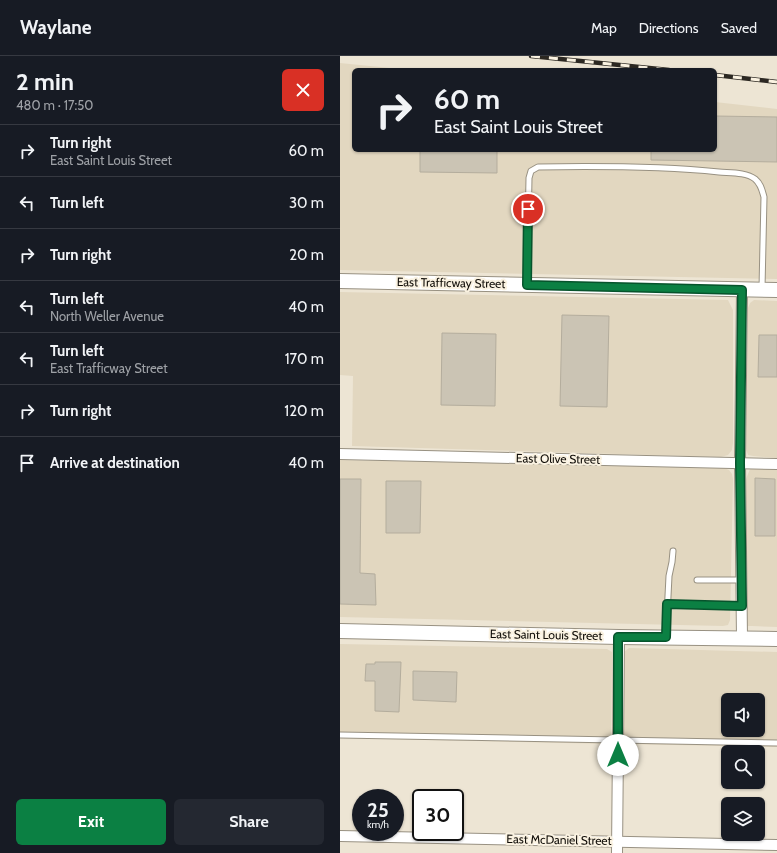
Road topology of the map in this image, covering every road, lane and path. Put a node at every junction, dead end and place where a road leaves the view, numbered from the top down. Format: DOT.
graph roads {
  1 [pos="340,281"];
  2 [pos="527,285"];
  3 [pos="742,290"];
  4 [pos="762,290"];
  5 [pos="777,290"];
  6 [pos="340,454"];
  7 [pos="740,463"];
  8 [pos="777,464"];
  9 [pos="673,551"];
  10 [pos="697,580"];
  11 [pos="741,580"];
  12 [pos="667,604"];
  13 [pos="742,606"];
  14 [pos="340,631"];
  15 [pos="618,637"];
  16 [pos="666,637"];
  17 [pos="742,638"];
  18 [pos="777,639"];
  19 [pos="340,735"];
  20 [pos="618,740"];
  21 [pos="777,743"];
  22 [pos="340,836"];
  23 [pos="617,841"];
  24 [pos="777,845"];
  25 [pos="617,853"];
  1 -- 2 [label="main road, East Trafficway Street"];
  2 -- 3 [label="main road, East Trafficway Street"];
  2 -- 4 [label="lane"];
  3 -- 4 [label="main road, East Trafficway Street"];
  3 -- 7 [label="street"];
  4 -- 5 [label="main road, East Trafficway Street"];
  6 -- 7 [label="street, East Olive Street"];
  7 -- 8 [label="street, East Olive Street"];
  7 -- 11 [label="street"];
  9 -- 12 [label="lane"];
  10 -- 11 [label="lane"];
  11 -- 13 [label="street"];
  12 -- 13 [label="lane"];
  12 -- 16 [label="lane"];
  13 -- 17 [label="street"];
  14 -- 15 [label="main road, East Saint Louis Street"];
  15 -- 16 [label="main road, East Saint Louis Street"];
  15 -- 20 [label="street"];
  16 -- 17 [label="main road, East Saint Louis Street"];
  17 -- 18 [label="main road, East Saint Louis Street"];
  19 -- 20 [label="lane"];
  20 -- 21 [label="lane"];
  20 -- 23 [label="street"];
  22 -- 23 [label="street, East McDaniel Street"];
  23 -- 24 [label="street, East McDaniel Street"];
  23 -- 25 [label="street"];
}
